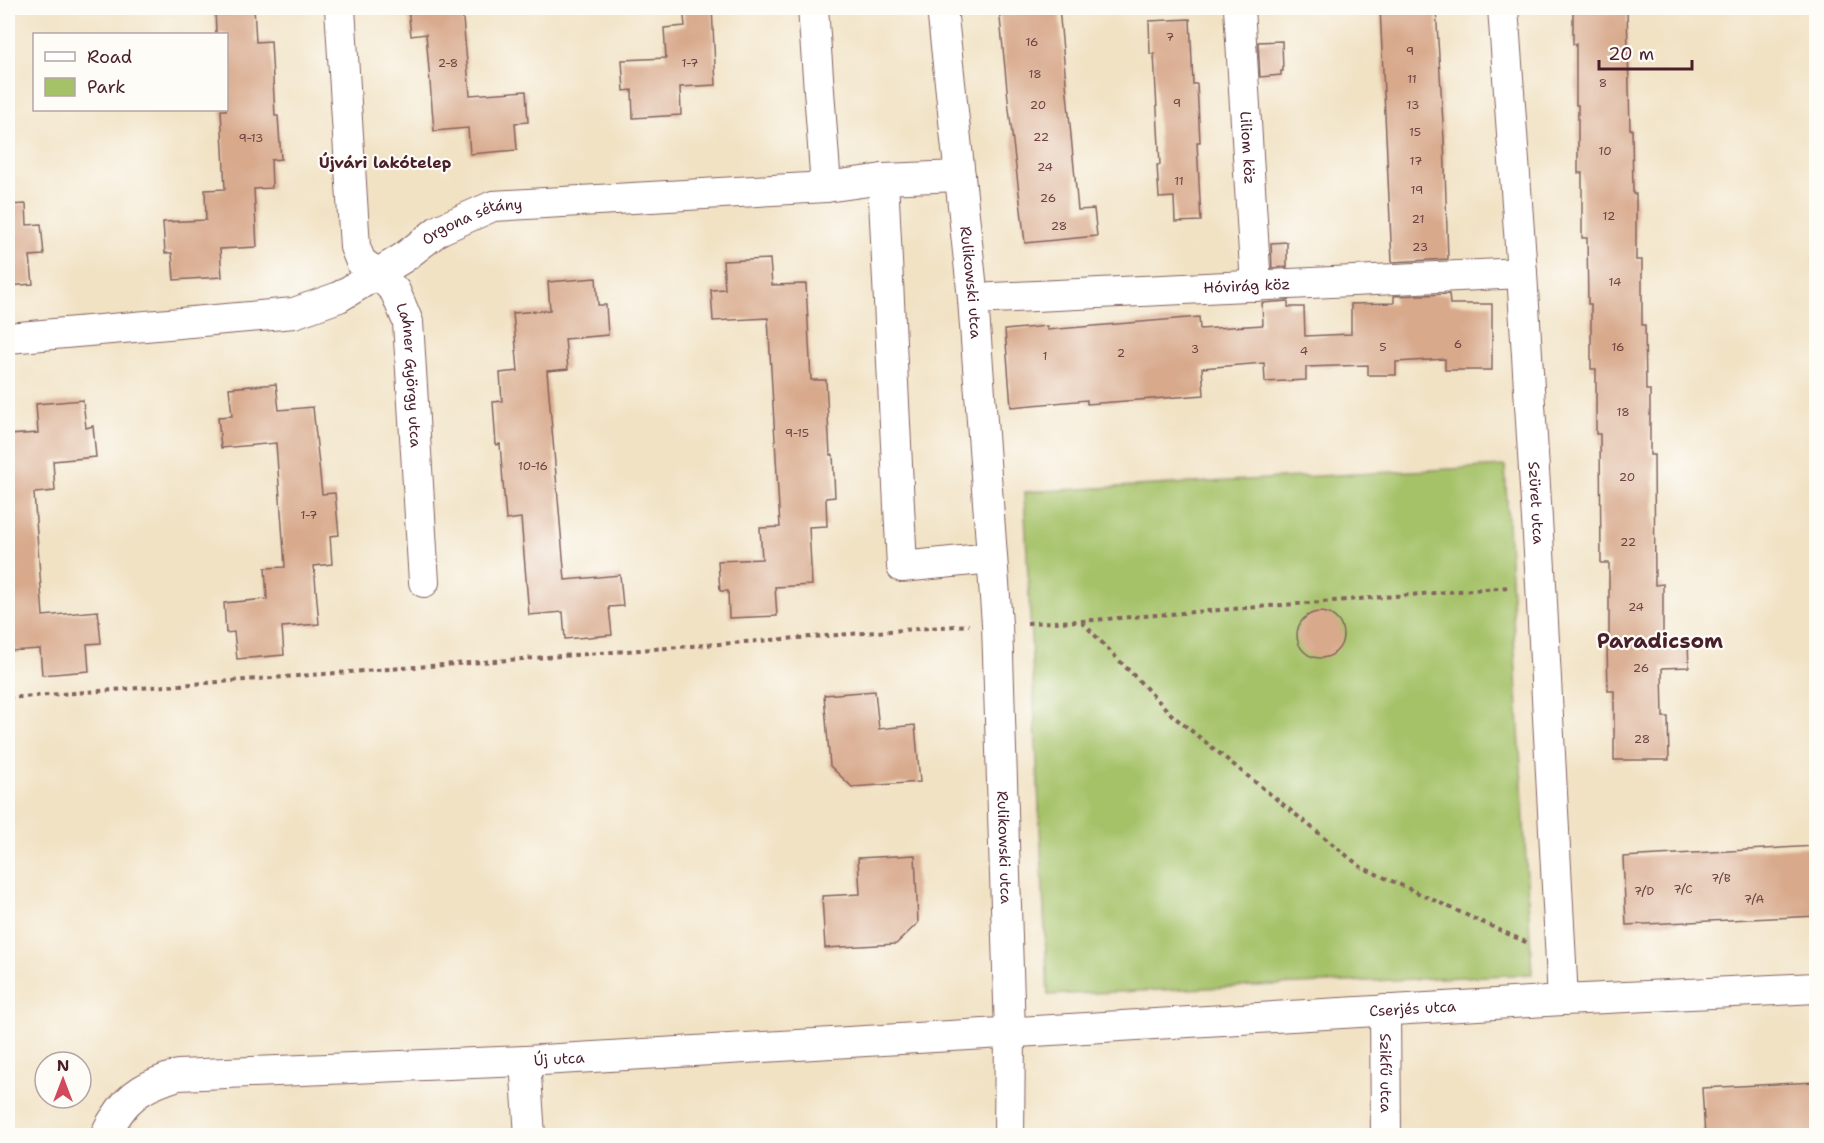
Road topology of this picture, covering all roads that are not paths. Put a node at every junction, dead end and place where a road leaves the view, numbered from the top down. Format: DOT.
graph roads {
  1 [pos="340,8"];
  2 [pos="813,8"];
  3 [pos="942,8"];
  4 [pos="1239,8"];
  5 [pos="1503,8"];
  6 [pos="960,176"];
  7 [pos="883,179"];
  8 [pos="826,188"];
  9 [pos="376,273"];
  10 [pos="1522,273"];
  11 [pos="1256,286"];
  12 [pos="973,299"];
  13 [pos="8,338"];
  14 [pos="992,558"];
  15 [pos="424,582"];
  16 [pos="1816,988"];
  17 [pos="1563,1000"];
  18 [pos="1385,1010"];
  19 [pos="1010,1032"];
  20 [pos="525,1062"];
  21 [pos="112,1124"];
  22 [pos="530,1136"];
  23 [pos="1009,1136"];
  24 [pos="1386,1136"];
  1 -- 9 [label="street, Lahner György utca"];
  2 -- 8 [label="street"];
  3 -- 6 [label="street, Rulikowski utca"];
  4 -- 11 [label="street, Liliom köz"];
  5 -- 10 [label="street, Szüret utca"];
  6 -- 7 [label="street, Orgona sétány"];
  6 -- 12 [label="street, Rulikowski utca"];
  7 -- 8 [label="street, Orgona sétány"];
  7 -- 14 [label="street"];
  8 -- 9 [label="street, Orgona sétány"];
  9 -- 13 [label="street, Orgona sétány"];
  9 -- 15 [label="street, Lahner György utca"];
  10 -- 11 [label="street, Hóvirág köz"];
  10 -- 17 [label="street, Szüret utca"];
  11 -- 12 [label="street, Hóvirág köz"];
  12 -- 14 [label="street, Rulikowski utca"];
  14 -- 19 [label="street, Rulikowski utca"];
  16 -- 17 [label="street, Cserjés utca"];
  17 -- 18 [label="street, Cserjés utca"];
  18 -- 19 [label="street, Cserjés utca"];
  18 -- 24 [label="street, Szikfű utca"];
  19 -- 20 [label="street, Új utca"];
  19 -- 23 [label="street, Rulikowski utca"];
  20 -- 21 [label="street, Új utca"];
  20 -- 22 [label="street"];
}
